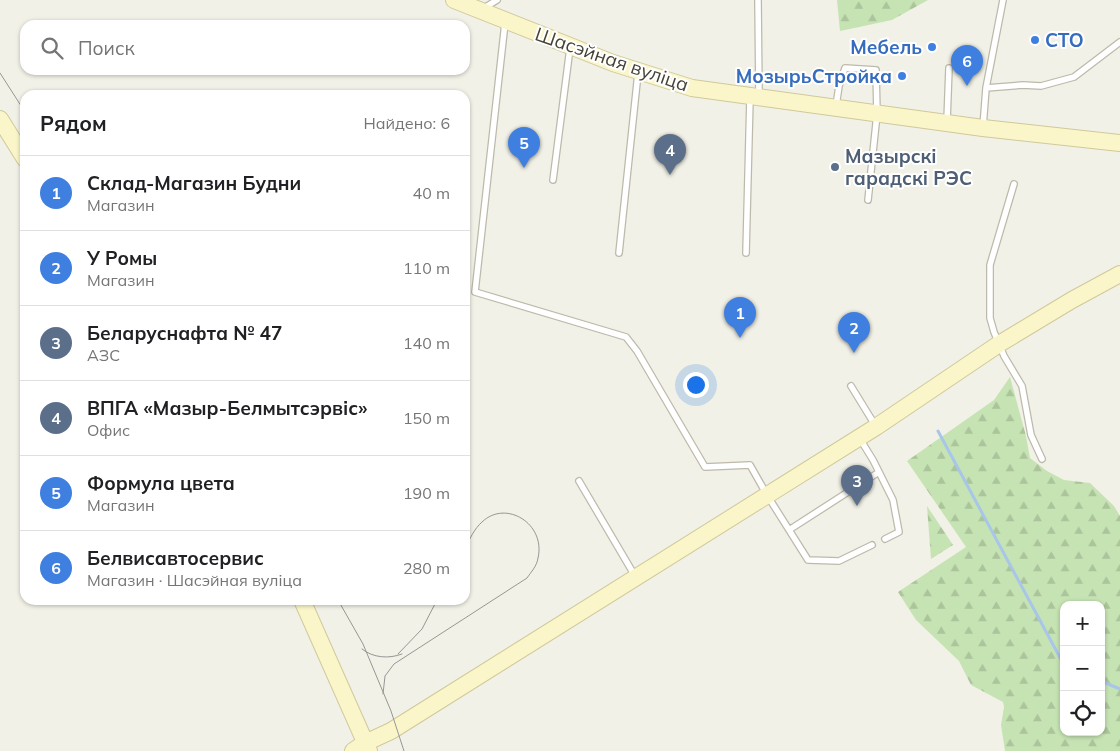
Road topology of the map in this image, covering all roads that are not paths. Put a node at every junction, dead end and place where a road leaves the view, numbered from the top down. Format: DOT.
graph roads {
  1 [pos="454,0"];
  2 [pos="497,0"];
  3 [pos="758,0"];
  4 [pos="1003,0"];
  5 [pos="480,10"];
  6 [pos="506,21"];
  7 [pos="1120,42"];
  8 [pos="570,46"];
  9 [pos="949,68"];
  10 [pos="638,71"];
  11 [pos="986,88"];
  12 [pos="754,97"];
  13 [pos="836,108"];
  14 [pos="877,114"];
  15 [pos="0,119"];
  16 [pos="946,123"];
  17 [pos="983,128"];
  18 [pos="1120,143"];
  19 [pos="20,150"];
  20 [pos="553,180"];
  21 [pos="1014,184"];
  22 [pos="868,200"];
  23 [pos="619,253"];
  24 [pos="746,253"];
  25 [pos="1120,274"];
  26 [pos="999,344"];
  27 [pos="852,386"];
  28 [pos="876,427"];
  29 [pos="858,437"];
  30 [pos="1042,459"];
  31 [pos="879,472"];
  32 [pos="578,481"];
  33 [pos="767,495"];
  34 [pos="789,530"];
  35 [pos="885,539"];
  36 [pos="872,544"];
  37 [pos="636,577"];
  38 [pos="304,605"];
  39 [pos="363,748"];
  1 -- 5 [label="main road, Шасэйная вуліца"];
  2 -- 5 [label="lane"];
  3 -- 12 [label="lane"];
  4 -- 11 [label="lane"];
  5 -- 6 [label="main road, Шасэйная вуліца"];
  6 -- 8 [label="main road, Шасэйная вуліца"];
  6 -- 33 [label="lane"];
  7 -- 11 [label="lane"];
  8 -- 10 [label="main road, Шасэйная вуліца"];
  8 -- 20 [label="lane"];
  9 -- 16 [label="lane"];
  10 -- 12 [label="main road, Шасэйная вуліца"];
  10 -- 23 [label="lane"];
  11 -- 17 [label="lane"];
  12 -- 13 [label="main road, Шасэйная вуліца"];
  12 -- 24 [label="lane"];
  13 -- 14 [label="main road, Шасэйная вуліца"];
  13 -- 14 [label="lane"];
  14 -- 16 [label="main road, Шасэйная вуліца"];
  14 -- 22 [label="lane"];
  15 -- 19 [label="main road"];
  16 -- 17 [label="main road, Шасэйная вуліца"];
  17 -- 18 [label="main road, Шасэйная вуліца"];
  21 -- 26 [label="lane"];
  25 -- 26 [label="main road"];
  26 -- 28 [label="main road"];
  26 -- 30 [label="lane"];
  27 -- 28 [label="lane"];
  28 -- 29 [label="main road"];
  29 -- 31 [label="lane"];
  29 -- 33 [label="main road"];
  31 -- 34 [label="lane"];
  31 -- 35 [label="lane"];
  32 -- 37 [label="lane"];
  33 -- 34 [label="lane"];
  33 -- 37 [label="main road"];
  34 -- 36 [label="lane"];
  37 -- 39 [label="main road"];
  38 -- 39 [label="main road"];
}
